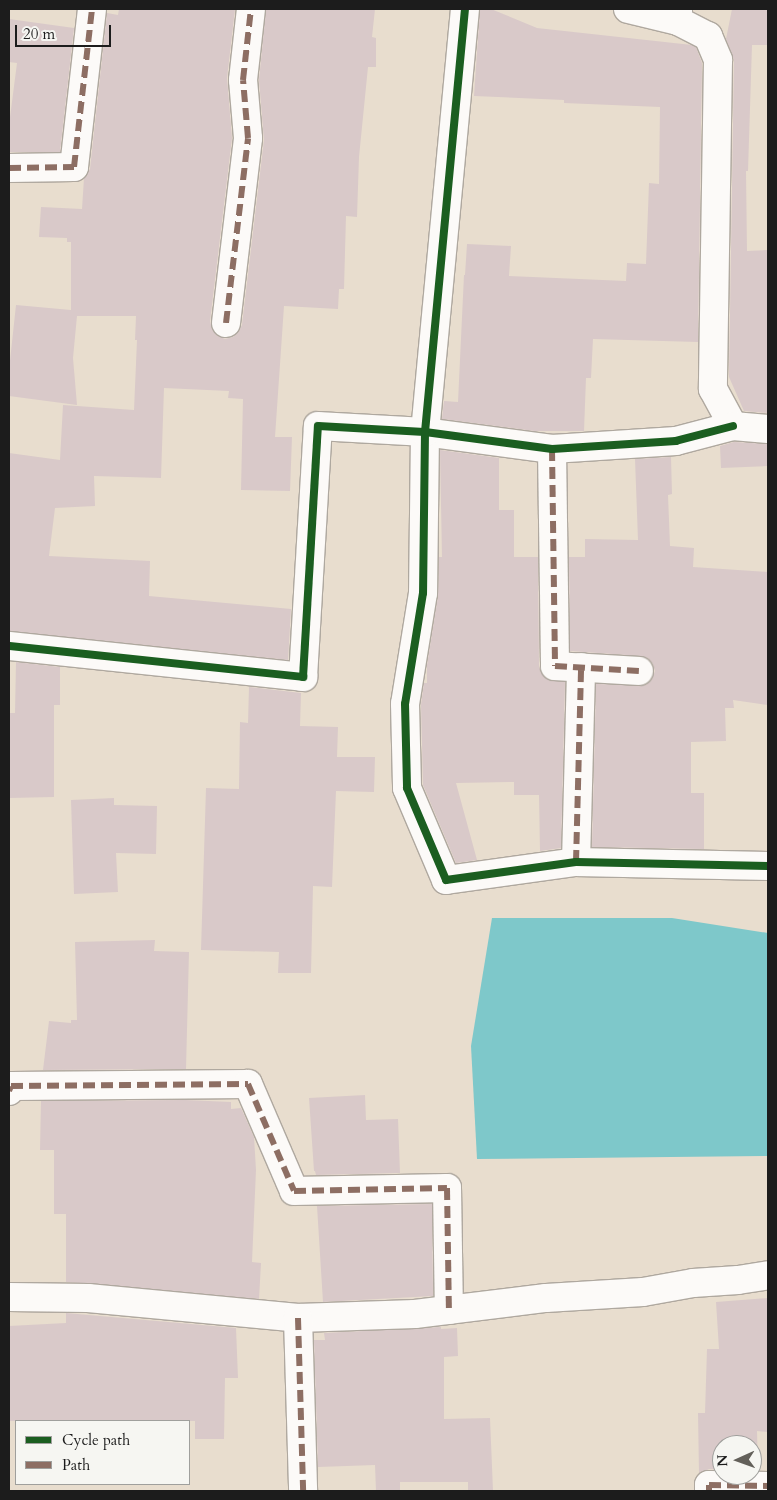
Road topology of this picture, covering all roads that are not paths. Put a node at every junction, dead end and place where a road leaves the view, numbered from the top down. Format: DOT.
graph roads {
  1 [pos="92,9"];
  2 [pos="251,9"];
  3 [pos="465,9"];
  4 [pos="628,9"];
  5 [pos="678,15"];
  6 [pos="9,168"];
  7 [pos="226,322"];
  8 [pos="733,426"];
  9 [pos="768,429"];
  10 [pos="425,432"];
  11 [pos="552,449"];
  12 [pos="9,646"];
  13 [pos="581,667"];
  14 [pos="639,671"];
  15 [pos="576,862"];
  16 [pos="768,866"];
  17 [pos="10,1086"];
  18 [pos="768,1275"];
  19 [pos="9,1297"];
  20 [pos="448,1310"];
  21 [pos="298,1318"];
  22 [pos="768,1486"];
  23 [pos="303,1491"];
  24 [pos="709,1491"];
  1 -- 6 [label="street"];
  2 -- 7 [label="street"];
  3 -- 10 [label="street"];
  4 -- 5 [label="street"];
  5 -- 8 [label="street"];
  8 -- 9 [label="street"];
  8 -- 11 [label="street"];
  10 -- 11 [label="street"];
  10 -- 12 [label="street"];
  10 -- 15 [label="street"];
  11 -- 13 [label="street"];
  13 -- 14 [label="street"];
  13 -- 15 [label="street"];
  15 -- 16 [label="street"];
  17 -- 20 [label="street"];
  18 -- 20 [label="street"];
  19 -- 21 [label="street"];
  20 -- 21 [label="street"];
  21 -- 23 [label="street"];
  22 -- 24 [label="street"];
}
